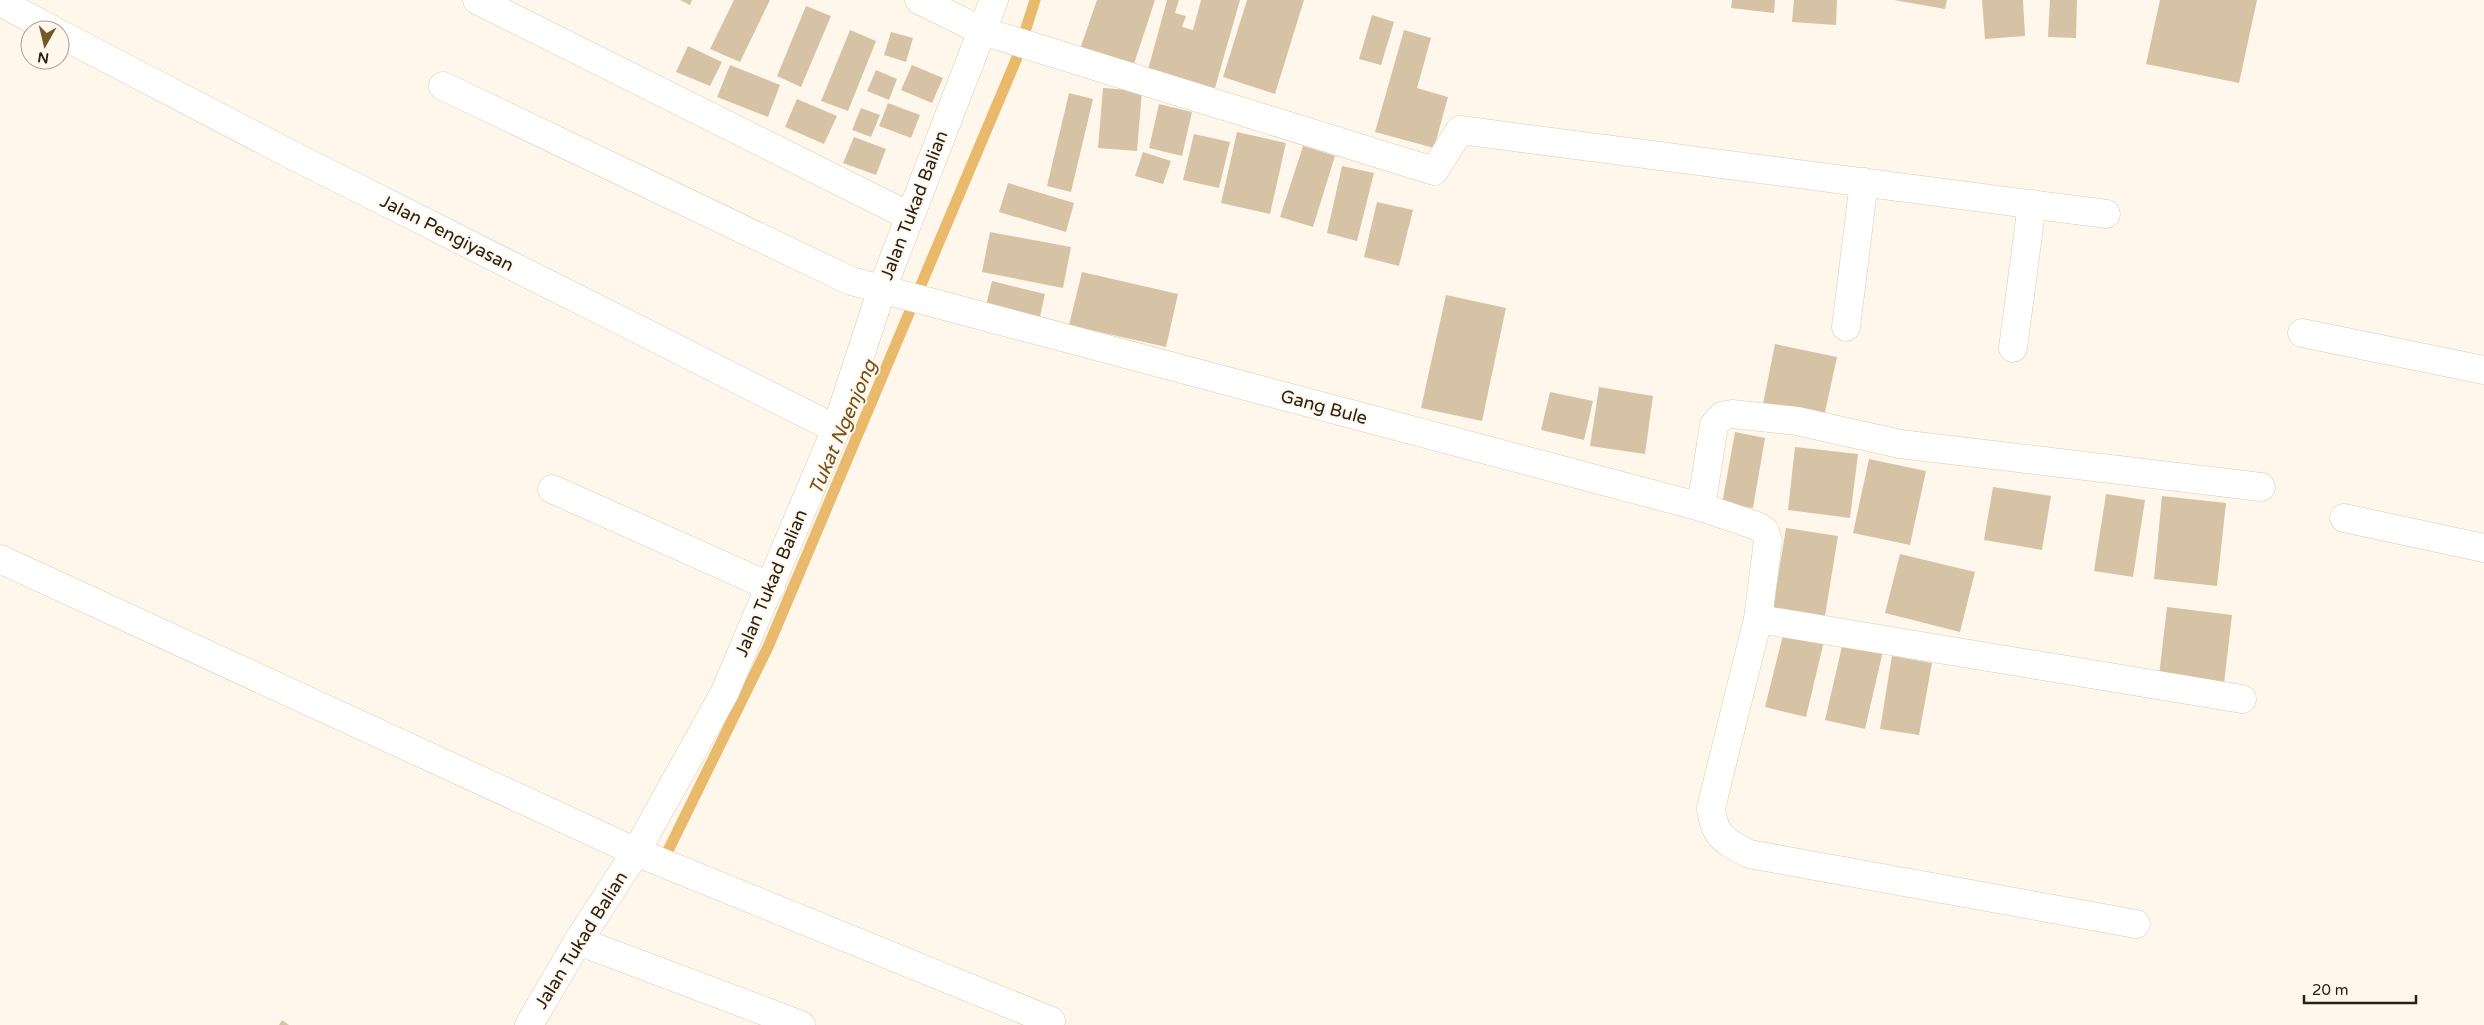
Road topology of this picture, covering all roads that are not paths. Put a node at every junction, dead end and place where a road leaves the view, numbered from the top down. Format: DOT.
graph roads {
  1 [pos="477,0"];
  2 [pos="919,0"];
  3 [pos="994,0"];
  4 [pos="0,2"];
  5 [pos="34,20"];
  6 [pos="982,31"];
  7 [pos="70,39"];
  8 [pos="442,86"];
  9 [pos="1864,182"];
  10 [pos="2032,204"];
  11 [pos="2106,214"];
  12 [pos="909,216"];
  13 [pos="882,289"];
  14 [pos="1846,327"];
  15 [pos="2302,333"];
  16 [pos="2013,348"];
  17 [pos="2484,370"];
  18 [pos="836,429"];
  19 [pos="2261,487"];
  20 [pos="552,489"];
  21 [pos="1701,507"];
  22 [pos="2344,518"];
  23 [pos="2484,548"];
  24 [pos="0,559"];
  25 [pos="771,586"];
  26 [pos="1758,619"];
  27 [pos="2242,699"];
  28 [pos="636,852"];
  29 [pos="2136,924"];
  30 [pos="578,941"];
  31 [pos="1051,1021"];
  32 [pos="529,1025"];
  33 [pos="801,1025"];
  1 -- 12 [label="street"];
  2 -- 6 [label="street"];
  3 -- 6 [label="street, Jalan Tukad Balian"];
  4 -- 5 [label="street"];
  6 -- 9 [label="street"];
  6 -- 12 [label="street, Jalan Tukad Balian"];
  7 -- 18 [label="street, Jalan Pengiyasan"];
  8 -- 13 [label="street, Gang Bule"];
  9 -- 10 [label="street"];
  9 -- 14 [label="street"];
  10 -- 11 [label="street"];
  10 -- 16 [label="street"];
  12 -- 13 [label="street, Jalan Tukad Balian"];
  13 -- 18 [label="street, Jalan Tukad Balian"];
  13 -- 21 [label="street, Gang Bule"];
  15 -- 17 [label="street"];
  18 -- 25 [label="street, Jalan Tukad Balian"];
  19 -- 21 [label="street"];
  20 -- 25 [label="street"];
  21 -- 26 [label="street, Gang Bule"];
  22 -- 23 [label="street"];
  24 -- 28 [label="street"];
  25 -- 28 [label="street, Jalan Tukad Balian"];
  26 -- 27 [label="street"];
  26 -- 29 [label="street"];
  28 -- 30 [label="street, Jalan Tukad Balian"];
  28 -- 31 [label="street"];
  30 -- 32 [label="street, Jalan Tukad Balian"];
  30 -- 33 [label="street"];
}
